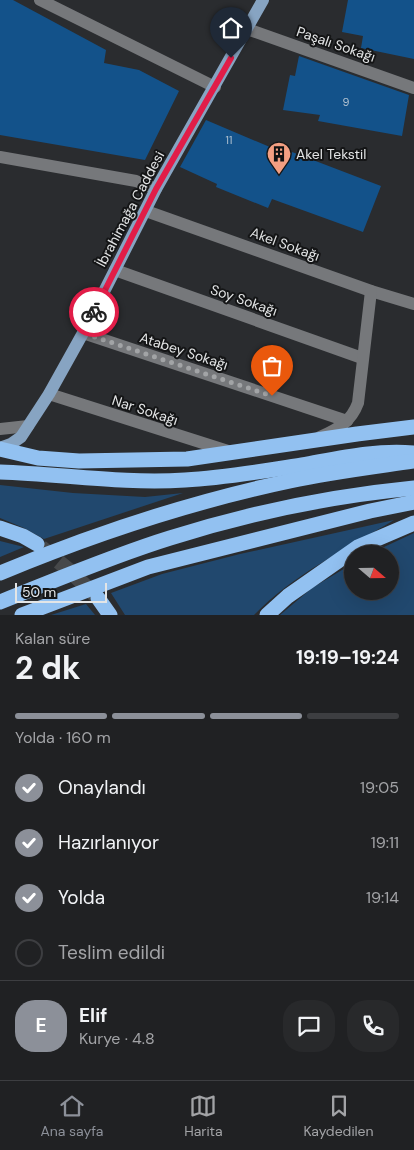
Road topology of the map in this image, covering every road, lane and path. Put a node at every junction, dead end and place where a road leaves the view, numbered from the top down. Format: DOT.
graph roads {
  1 [pos="40,0"];
  2 [pos="263,0"];
  3 [pos="58,4"];
  4 [pos="247,29"];
  5 [pos="215,87"];
  6 [pos="414,88"];
  7 [pos="0,157"];
  8 [pos="156,189"];
  9 [pos="146,211"];
  10 [pos="115,270"];
  11 [pos="371,291"];
  12 [pos="414,304"];
  13 [pos="83,333"];
  14 [pos="362,358"];
  15 [pos="48,394"];
  16 [pos="347,421"];
  17 [pos="28,426"];
  18 [pos="414,427"];
  19 [pos="0,429"];
  20 [pos="316,440"];
  21 [pos="0,448"];
  22 [pos="414,452"];
  23 [pos="233,453"];
  24 [pos="414,461"];
  25 [pos="0,468"];
  26 [pos="0,472"];
  27 [pos="16,473"];
  28 [pos="414,488"];
  29 [pos="414,502"];
  30 [pos="414,523"];
  31 [pos="0,528"];
  32 [pos="36,544"];
  33 [pos="0,573"];
  34 [pos="98,598"];
  35 [pos="0,602"];
  36 [pos="22,615"];
  37 [pos="110,615"];
  38 [pos="267,615"];
  1 -- 3 [label="street"];
  2 -- 4 [label="main road, İbrahimağa Caddesi"];
  3 -- 5 [label="street"];
  4 -- 5 [label="main road, İbrahimağa Caddesi"];
  4 -- 6 [label="street, Paşalı Sokağı"];
  5 -- 8 [label="main road, İbrahimağa Caddesi"];
  7 -- 8 [label="street"];
  8 -- 9 [label="main road, İbrahimağa Caddesi"];
  9 -- 10 [label="main road, İbrahimağa Caddesi"];
  9 -- 11 [label="street, Akel Sokağı"];
  10 -- 13 [label="main road, İbrahimağa Caddesi"];
  10 -- 14 [label="street, Soy Sokağı"];
  11 -- 12 [label="street, Akel Sokağı"];
  11 -- 14 [label="street"];
  13 -- 15 [label="main road, İbrahimağa Caddesi"];
  13 -- 16 [label="street, Atabey Sokağı"];
  14 -- 16 [label="street"];
  15 -- 17 [label="main road, İbrahimağa Caddesi"];
  15 -- 23 [label="street, Nar Sokağı"];
  16 -- 20 [label="street"];
  17 -- 19 [label="street"];
  17 -- 21 [label="main road, İbrahimağa Caddesi"];
  18 -- 20 [label="highway"];
  20 -- 23 [label="highway"];
  21 -- 23 [label="highway"];
  22 -- 27 [label="highway"];
  24 -- 33 [label="highway"];
  25 -- 27 [label="highway"];
  26 -- 27 [label="highway"];
  28 -- 35 [label="highway"];
  29 -- 36 [label="highway"];
  30 -- 38 [label="highway"];
  31 -- 32 [label="highway"];
  34 -- 37 [label="highway"];
}
